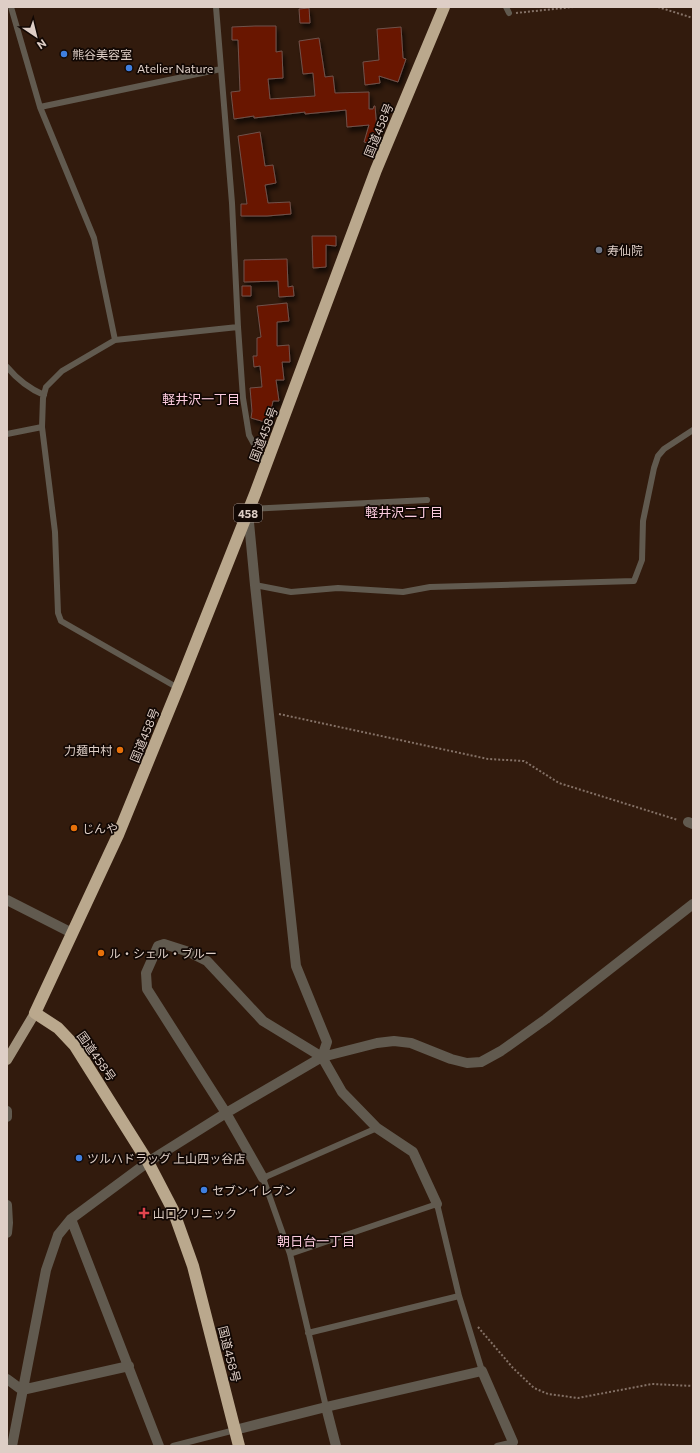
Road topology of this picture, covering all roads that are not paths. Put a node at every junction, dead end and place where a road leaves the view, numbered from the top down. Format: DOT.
graph roads {
  1 [pos="11,7"];
  2 [pos="216,7"];
  3 [pos="444,7"];
  4 [pos="506,7"];
  5 [pos="509,13"];
  6 [pos="221,69"];
  7 [pos="40,106"];
  8 [pos="238,327"];
  9 [pos="115,340"];
  10 [pos="7,367"];
  11 [pos="44,395"];
  12 [pos="42,427"];
  13 [pos="693,430"];
  14 [pos="7,434"];
  15 [pos="266,465"];
  16 [pos="426,500"];
  17 [pos="249,510"];
  18 [pos="254,585"];
  19 [pos="178,688"];
  20 [pos="7,900"];
  21 [pos="693,904"];
  22 [pos="72,933"];
  23 [pos="35,1013"];
  24 [pos="322,1057"];
  25 [pos="7,1060"];
  26 [pos="7,1111"];
  27 [pos="226,1113"];
  28 [pos="7,1117"];
  29 [pos="377,1128"];
  30 [pos="148,1162"];
  31 [pos="263,1178"];
  32 [pos="437,1204"];
  33 [pos="7,1205"];
  34 [pos="72,1219"];
  35 [pos="7,1234"];
  36 [pos="290,1254"];
  37 [pos="459,1296"];
  38 [pos="308,1333"];
  39 [pos="129,1366"];
  40 [pos="482,1371"];
  41 [pos="7,1379"];
  42 [pos="22,1390"];
  43 [pos="326,1407"];
  44 [pos="235,1430"];
  45 [pos="514,1444"];
  46 [pos="12,1446"];
  47 [pos="159,1446"];
  48 [pos="174,1446"];
  49 [pos="238,1446"];
  50 [pos="336,1446"];
  51 [pos="497,1446"];
  1 -- 7 [label="lane"];
  2 -- 6 [label="lane"];
  3 -- 15 [label="highway, 国道458号 / 458"];
  4 -- 5 [label="lane"];
  6 -- 7 [label="lane"];
  6 -- 8 [label="lane"];
  7 -- 9 [label="lane"];
  8 -- 9 [label="lane"];
  8 -- 15 [label="lane"];
  9 -- 11 [label="lane"];
  10 -- 11 [label="lane"];
  11 -- 12 [label="lane"];
  12 -- 14 [label="lane"];
  12 -- 19 [label="lane"];
  13 -- 18 [label="lane"];
  15 -- 17 [label="highway, 国道458号 / 458"];
  16 -- 17 [label="lane"];
  17 -- 18 [label="street"];
  17 -- 19 [label="highway, 国道458号 / 458"];
  18 -- 24 [label="street"];
  19 -- 22 [label="highway, 国道458号 / 458"];
  20 -- 22 [label="street"];
  21 -- 24 [label="street"];
  22 -- 23 [label="highway, 国道458号 / 458"];
  23 -- 25 [label="main road"];
  23 -- 30 [label="highway, 国道458号"];
  24 -- 27 [label="street"];
  24 -- 27 [label="street"];
  24 -- 29 [label="street"];
  26 -- 28 [label="street"];
  27 -- 30 [label="street"];
  27 -- 31 [label="street"];
  29 -- 31 [label="lane"];
  29 -- 32 [label="street"];
  30 -- 34 [label="street"];
  30 -- 44 [label="highway, 国道458号"];
  31 -- 36 [label="lane"];
  32 -- 36 [label="lane"];
  32 -- 37 [label="lane"];
  33 -- 35 [label="street"];
  34 -- 39 [label="street"];
  34 -- 42 [label="street"];
  36 -- 38 [label="lane"];
  37 -- 38 [label="lane"];
  37 -- 40 [label="lane"];
  38 -- 43 [label="lane"];
  39 -- 42 [label="street"];
  39 -- 47 [label="street"];
  40 -- 43 [label="street"];
  40 -- 45 [label="street"];
  41 -- 42 [label="street"];
  42 -- 46 [label="street"];
  43 -- 44 [label="street"];
  43 -- 50 [label="street"];
  44 -- 48 [label="lane"];
  44 -- 49 [label="highway, 国道458号"];
  45 -- 51 [label="lane"];
}
